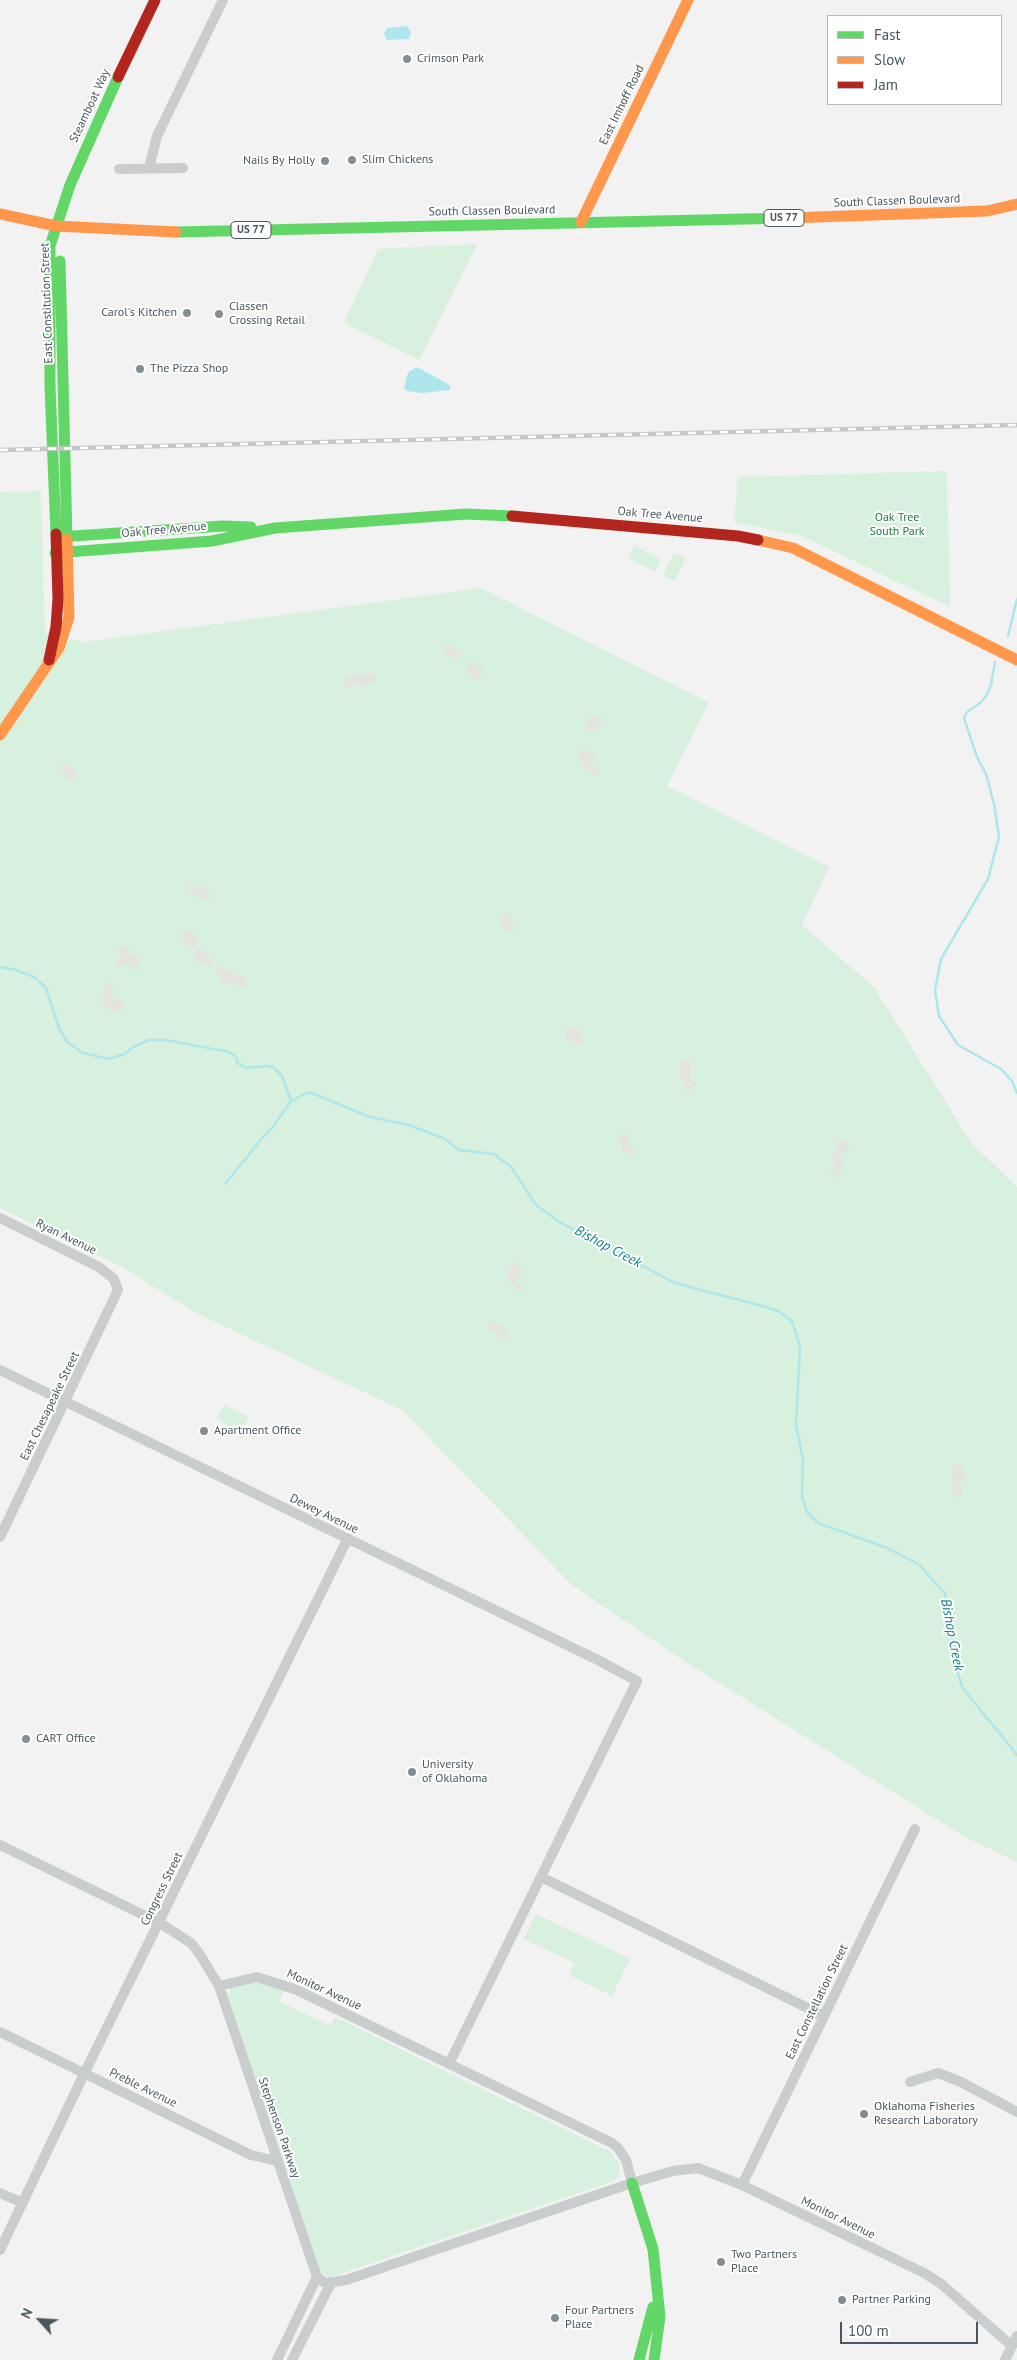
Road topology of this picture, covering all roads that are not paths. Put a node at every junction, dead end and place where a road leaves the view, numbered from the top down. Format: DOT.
graph roads {
  1 [pos="155,0"];
  2 [pos="223,0"];
  3 [pos="688,0"];
  4 [pos="149,168"];
  5 [pos="183,168"];
  6 [pos="119,169"];
  7 [pos="1017,204"];
  8 [pos="987,211"];
  9 [pos="0,214"];
  10 [pos="1017,215"];
  11 [pos="581,222"];
  12 [pos="56,226"];
  13 [pos="275,528"];
  14 [pos="171,530"];
  15 [pos="68,536"];
  16 [pos="55,538"];
  17 [pos="173,543"];
  18 [pos="68,552"];
  19 [pos="55,553"];
  20 [pos="49,660"];
  21 [pos="1017,660"];
  22 [pos="0,735"];
  23 [pos="0,1218"];
  24 [pos="117,1284"];
  25 [pos="0,1370"];
  26 [pos="66,1402"];
  27 [pos="0,1537"];
  28 [pos="347,1540"];
  29 [pos="915,1829"];
  30 [pos="0,1845"];
  31 [pos="540,1877"];
  32 [pos="160,1923"];
  33 [pos="219,1986"];
  34 [pos="824,2016"];
  35 [pos="0,2032"];
  36 [pos="449,2064"];
  37 [pos="84,2074"];
  38 [pos="910,2082"];
  39 [pos="1017,2112"];
  40 [pos="277,2161"];
  41 [pos="632,2183"];
  42 [pos="742,2185"];
  43 [pos="0,2193"];
  44 [pos="22,2204"];
  45 [pos="0,2250"];
  46 [pos="317,2277"];
  47 [pos="331,2283"];
  48 [pos="656,2293"];
  49 [pos="1017,2336"];
  50 [pos="1012,2346"];
  51 [pos="276,2360"];
  52 [pos="292,2360"];
  53 [pos="639,2360"];
  54 [pos="654,2360"];
  55 [pos="1005,2360"];
  1 -- 12 [label="main road, Steamboat Way"];
  2 -- 4 [label="street"];
  3 -- 11 [label="main road, East Imhoff Road"];
  4 -- 5 [label="street"];
  4 -- 6 [label="street"];
  7 -- 8 [label="main road, South Classen Boulevard / US 77"];
  8 -- 10 [label="main road, South Classen Boulevard / US 77"];
  8 -- 11 [label="main road, South Classen Boulevard / US 77"];
  9 -- 12 [label="main road, South Classen Boulevard / US 77"];
  11 -- 12 [label="main road, South Classen Boulevard / US 77"];
  12 -- 15 [label="main road, East Constitution Street"];
  12 -- 16 [label="main road, East Constitution Street"];
  13 -- 14 [label="main road, Oak Tree Avenue"];
  13 -- 17 [label="main road, Oak Tree Avenue"];
  13 -- 21 [label="main road, Oak Tree Avenue"];
  14 -- 15 [label="main road, Oak Tree Avenue"];
  14 -- 17 [label="main road"];
  15 -- 16 [label="main road, Oak Tree Avenue"];
  15 -- 18 [label="main road, East Constitution Street"];
  16 -- 19 [label="main road, East Constitution Street"];
  17 -- 18 [label="main road, Oak Tree Avenue"];
  18 -- 19 [label="main road, Oak Tree Avenue"];
  18 -- 20 [label="main road, East Constitution Street"];
  19 -- 20 [label="main road, East Constitution Street"];
  20 -- 22 [label="main road, East Constitution Street"];
  23 -- 24 [label="street, Ryan Avenue"];
  24 -- 26 [label="street, East Chesapeake Street"];
  25 -- 26 [label="street, Dewey Avenue"];
  26 -- 27 [label="street, East Chesapeake Street"];
  26 -- 28 [label="street, Dewey Avenue"];
  28 -- 31 [label="street, Dewey Avenue"];
  28 -- 32 [label="street, Congress Street"];
  29 -- 34 [label="street, East Constellation Street"];
  30 -- 32 [label="street"];
  31 -- 34 [label="street"];
  31 -- 36 [label="street"];
  32 -- 33 [label="street"];
  32 -- 37 [label="street, Congress Street"];
  33 -- 36 [label="street, Monitor Avenue"];
  33 -- 40 [label="street, Stephenson Parkway"];
  34 -- 42 [label="street, East Constellation Street"];
  35 -- 37 [label="street, Preble Avenue"];
  36 -- 41 [label="street, Monitor Avenue"];
  37 -- 40 [label="street, Preble Avenue"];
  37 -- 44 [label="street, Congress Street"];
  38 -- 39 [label="street"];
  40 -- 46 [label="street, Stephenson Parkway"];
  41 -- 42 [label="street, Monitor Avenue"];
  41 -- 47 [label="street, Monitor Avenue"];
  41 -- 48 [label="main road"];
  42 -- 50 [label="street, Monitor Avenue"];
  43 -- 44 [label="street"];
  44 -- 45 [label="street, Congress Street"];
  46 -- 47 [label="street"];
  46 -- 51 [label="street"];
  47 -- 52 [label="street"];
  48 -- 53 [label="main road"];
  48 -- 54 [label="main road"];
  49 -- 50 [label="street"];
  50 -- 55 [label="street"];
}
